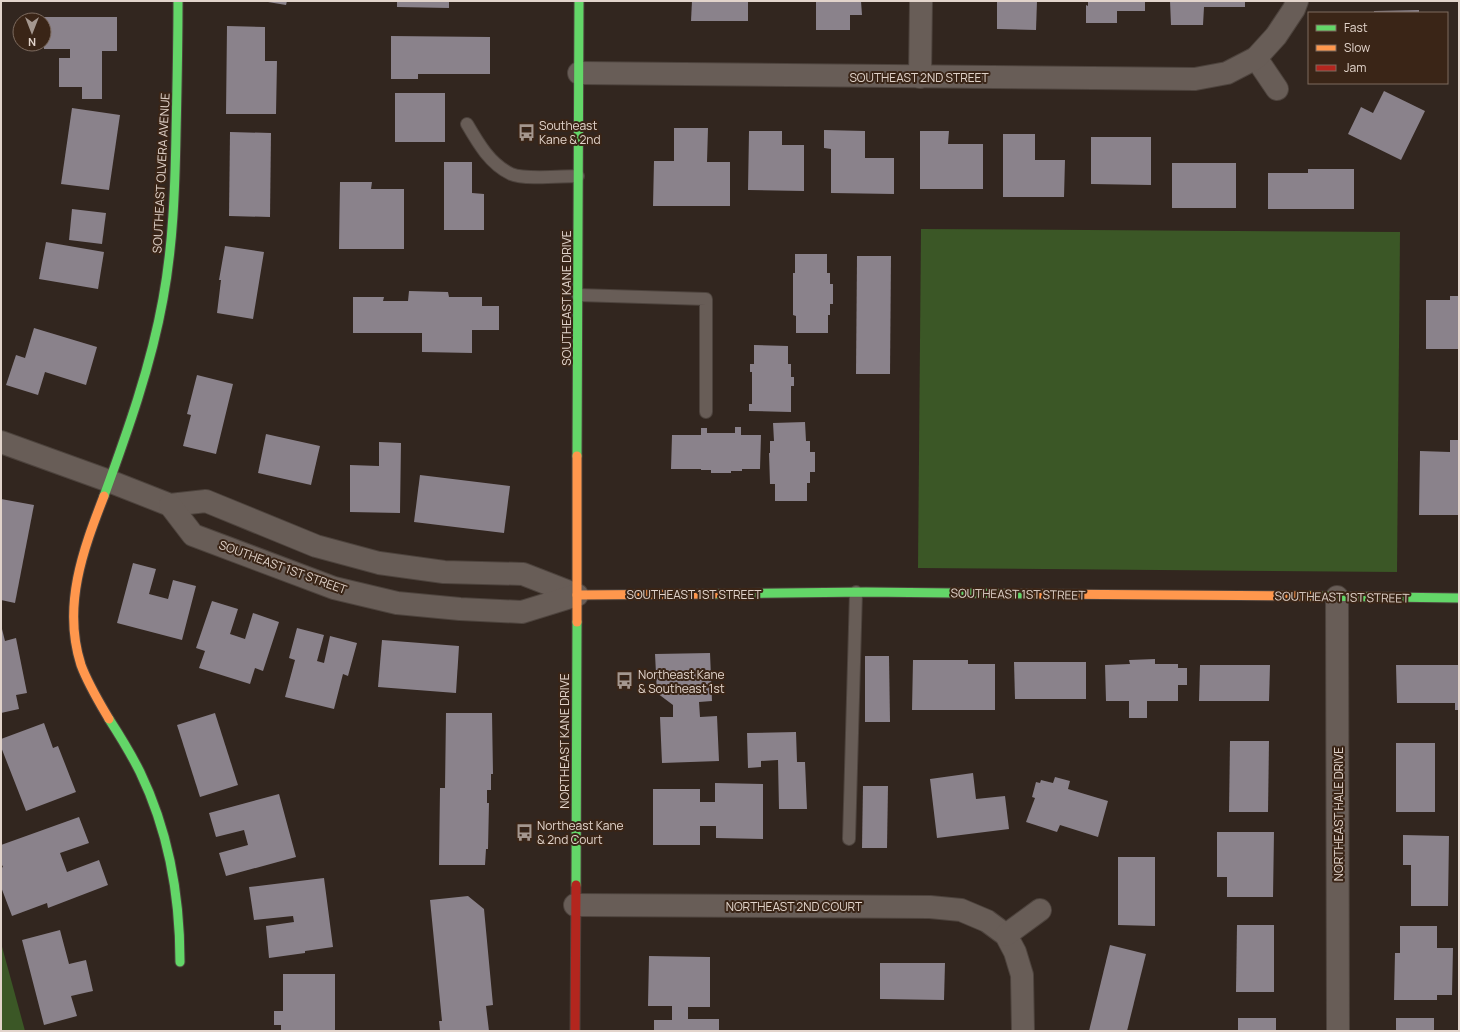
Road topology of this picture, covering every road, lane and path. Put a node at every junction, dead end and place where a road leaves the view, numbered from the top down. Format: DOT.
graph roads {
  1 [pos="178,1"];
  2 [pos="578,1"];
  3 [pos="921,1"];
  4 [pos="1297,1"];
  5 [pos="1256,58"];
  6 [pos="578,73"];
  7 [pos="920,77"];
  8 [pos="1277,89"];
  9 [pos="467,124"];
  10 [pos="578,176"];
  11 [pos="578,295"];
  12 [pos="706,412"];
  13 [pos="1,442"];
  14 [pos="109,480"];
  15 [pos="170,504"];
  16 [pos="856,592"];
  17 [pos="577,595"];
  18 [pos="1337,597"];
  19 [pos="1459,598"];
  20 [pos="849,839"];
  21 [pos="575,905"];
  22 [pos="1040,910"];
  23 [pos="1006,935"];
  24 [pos="180,962"];
  25 [pos="575,1031"];
  26 [pos="1023,1031"];
  27 [pos="1338,1031"];
  1 -- 14 [label="street, SOUTHEAST OLVERA AVENUE"];
  2 -- 6 [label="street, SOUTHEAST KANE DRIVE"];
  3 -- 7 [label="street"];
  4 -- 5 [label="street"];
  5 -- 7 [label="street, SOUTHEAST 2ND STREET"];
  5 -- 8 [label="street"];
  6 -- 7 [label="street, SOUTHEAST 2ND STREET"];
  6 -- 10 [label="street, SOUTHEAST KANE DRIVE"];
  9 -- 10 [label="lane"];
  10 -- 11 [label="street, SOUTHEAST KANE DRIVE"];
  11 -- 12 [label="lane"];
  11 -- 17 [label="street, SOUTHEAST KANE DRIVE"];
  13 -- 14 [label="street, SOUTHEAST 1ST STREET"];
  14 -- 15 [label="street, SOUTHEAST 1ST STREET"];
  14 -- 24 [label="street, SOUTHEAST OLVERA AVENUE"];
  15 -- 17 [label="street, SOUTHEAST 1ST STREET"];
  15 -- 17 [label="street, SOUTHEAST 1ST STREET"];
  16 -- 17 [label="street, SOUTHEAST 1ST STREET"];
  16 -- 18 [label="street, SOUTHEAST 1ST STREET"];
  16 -- 20 [label="lane"];
  17 -- 21 [label="street, NORTHEAST KANE DRIVE"];
  18 -- 19 [label="street, SOUTHEAST 1ST STREET"];
  18 -- 27 [label="street, NORTHEAST HALE DRIVE"];
  21 -- 23 [label="street, NORTHEAST 2ND COURT"];
  21 -- 25 [label="street, NORTHEAST KANE DRIVE"];
  22 -- 23 [label="street"];
  23 -- 26 [label="street, NORTHEAST 2ND COURT"];
}
